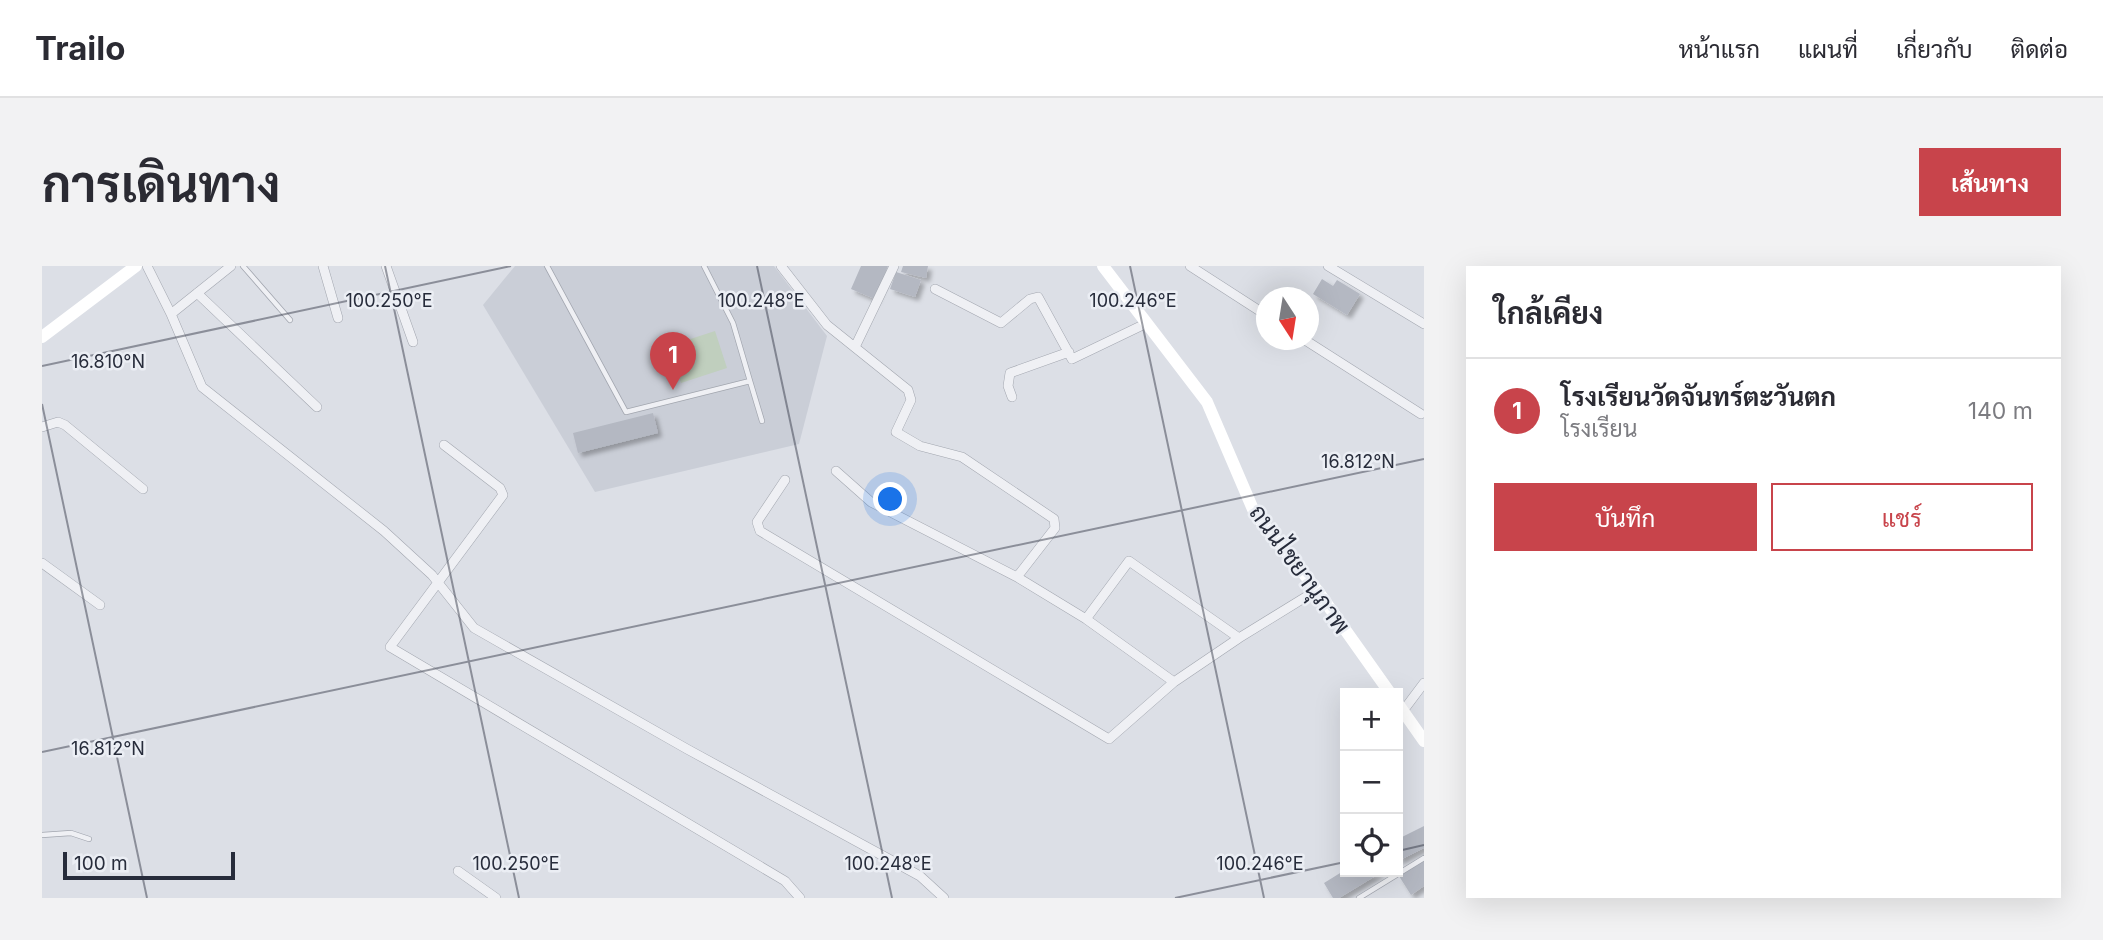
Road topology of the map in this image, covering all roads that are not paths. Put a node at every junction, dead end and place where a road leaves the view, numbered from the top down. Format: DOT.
graph roads {
  1 [pos="136,266"];
  2 [pos="147,266"];
  3 [pos="231,266"];
  4 [pos="243,266"];
  5 [pos="323,266"];
  6 [pos="386,266"];
  7 [pos="547,266"];
  8 [pos="704,266"];
  9 [pos="781,266"];
  10 [pos="894,266"];
  11 [pos="1104,266"];
  12 [pos="1190,266"];
  13 [pos="1328,266"];
  14 [pos="935,289"];
  15 [pos="197,293"];
  16 [pos="1256,309"];
  17 [pos="171,314"];
  18 [pos="338,318"];
  19 [pos="290,320"];
  20 [pos="1147,323"];
  21 [pos="1424,324"];
  22 [pos="42,337"];
  23 [pos="413,342"];
  24 [pos="855,347"];
  25 [pos="1319,349"];
  26 [pos="1069,352"];
  27 [pos="750,381"];
  28 [pos="1012,397"];
  29 [pos="317,407"];
  30 [pos="1421,414"];
  31 [pos="762,421"];
  32 [pos="42,427"];
  33 [pos="444,445"];
  34 [pos="836,471"];
  35 [pos="785,480"];
  36 [pos="143,489"];
  37 [pos="42,563"];
  38 [pos="1017,577"];
  39 [pos="438,582"];
  40 [pos="1317,590"];
  41 [pos="100,605"];
  42 [pos="1086,619"];
  43 [pos="1239,638"];
  44 [pos="1174,682"];
  45 [pos="1424,682"];
  46 [pos="1386,688"];
  47 [pos="1403,705"];
  48 [pos="1403,712"];
  49 [pos="1424,741"];
  50 [pos="42,835"];
  51 [pos="89,839"];
  52 [pos="1424,858"];
  53 [pos="458,871"];
  54 [pos="496,898"];
  55 [pos="800,898"];
  56 [pos="944,898"];
  57 [pos="1359,898"];
  1 -- 22 [label="street"];
  2 -- 17 [label="street"];
  3 -- 15 [label="street"];
  4 -- 19 [label="lane"];
  5 -- 18 [label="street"];
  6 -- 23 [label="street"];
  7 -- 27 [label="lane"];
  8 -- 27 [label="lane"];
  9 -- 24 [label="street"];
  10 -- 24 [label="street"];
  11 -- 20 [label="street, ถนนไชยานุภาพ"];
  12 -- 16 [label="street"];
  13 -- 21 [label="street"];
  14 -- 26 [label="street"];
  15 -- 17 [label="street"];
  15 -- 29 [label="street"];
  17 -- 39 [label="street"];
  20 -- 26 [label="street"];
  20 -- 40 [label="street, ถนนไชยานุภาพ"];
  24 -- 38 [label="street"];
  25 -- 30 [label="street"];
  26 -- 28 [label="street"];
  27 -- 31 [label="lane"];
  32 -- 36 [label="street"];
  33 -- 39 [label="street"];
  34 -- 38 [label="street"];
  35 -- 44 [label="street"];
  37 -- 41 [label="street"];
  38 -- 42 [label="street"];
  39 -- 55 [label="street"];
  39 -- 56 [label="street"];
  40 -- 43 [label="street"];
  40 -- 46 [label="street, ถนนไชยานุภาพ"];
  42 -- 43 [label="street"];
  42 -- 44 [label="street"];
  43 -- 44 [label="street"];
  45 -- 47 [label="street"];
  48 -- 49 [label="street"];
  50 -- 51 [label="lane"];
  52 -- 57 [label="lane"];
  53 -- 54 [label="street"];
}
